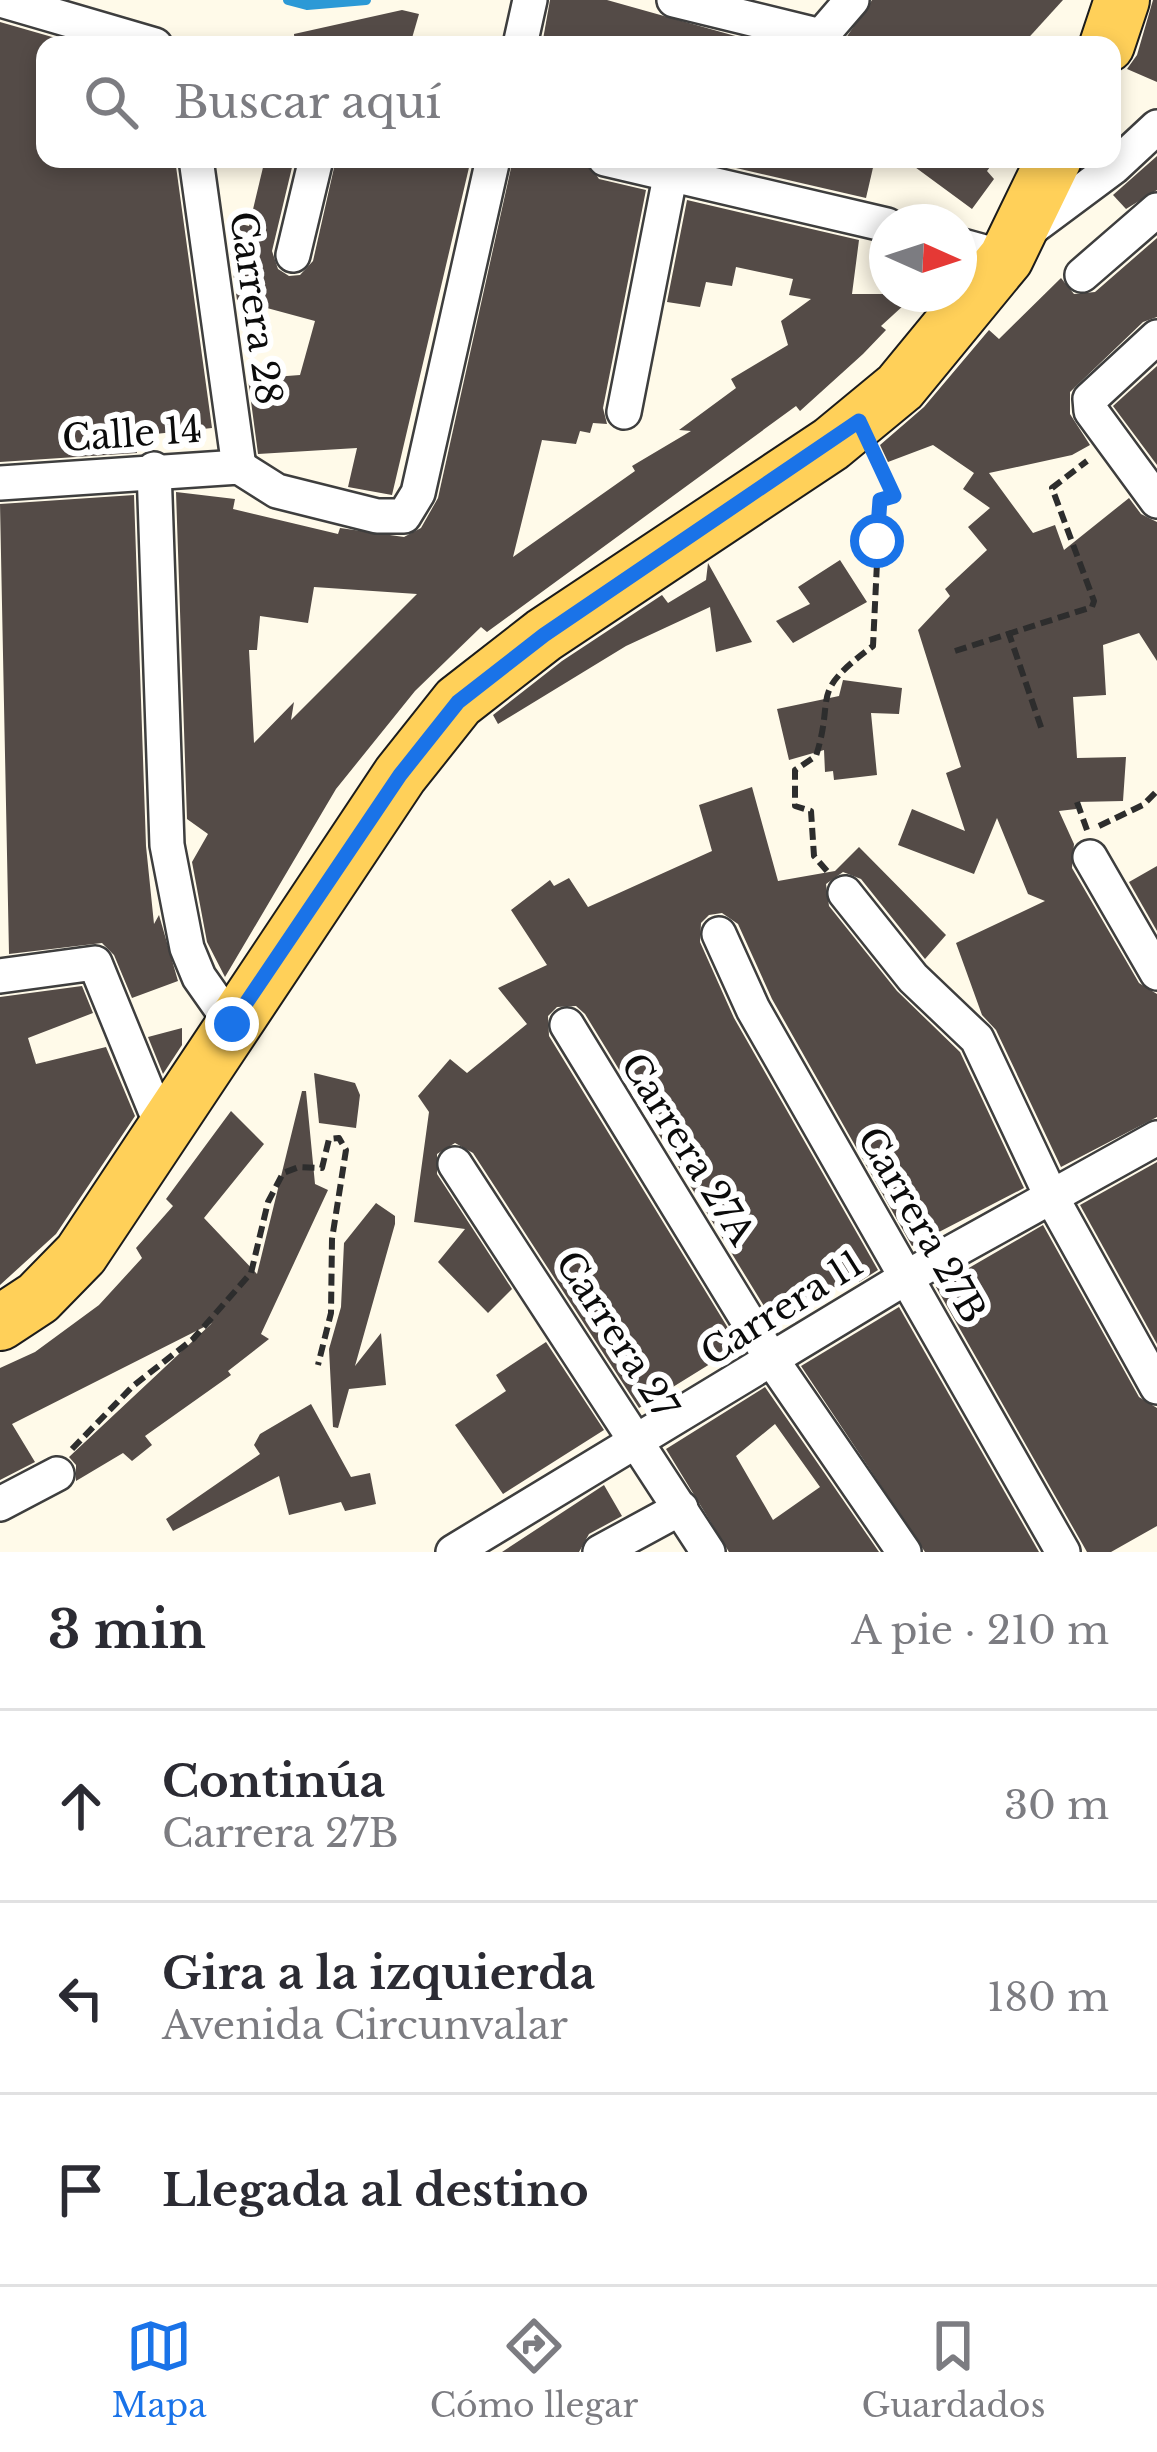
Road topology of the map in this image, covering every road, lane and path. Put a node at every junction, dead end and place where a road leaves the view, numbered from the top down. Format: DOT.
graph roads {
  1 [pos="1,0"];
  2 [pos="530,0"];
  3 [pos="674,0"];
  4 [pos="852,0"];
  5 [pos="1121,0"];
  6 [pos="124,36"];
  7 [pos="522,36"];
  8 [pos="1110,36"];
  9 [pos="1157,127"];
  10 [pos="1121,160"];
  11 [pos="197,168"];
  12 [pos="314,168"];
  13 [pos="491,168"];
  14 [pos="638,168"];
  15 [pos="1048,168"];
  16 [pos="1113,168"];
  17 [pos="670,177"];
  18 [pos="1157,211"];
  19 [pos="869,221"];
  20 [pos="993,248"];
  21 [pos="293,255"];
  22 [pos="1082,274"];
  23 [pos="1157,337"];
  24 [pos="624,412"];
  25 [pos="859,421"];
  26 [pos="1114,440"];
  27 [pos="239,467"];
  28 [pos="154,469"];
  29 [pos="0,483"];
  30 [pos="1157,501"];
  31 [pos="1008,631"];
  32 [pos="955,651"];
  33 [pos="1042,730"];
  34 [pos="1157,791"];
  35 [pos="1077,802"];
  36 [pos="1090,857"];
  37 [pos="845,892"];
  38 [pos="719,934"];
  39 [pos="1157,973"];
  40 [pos="0,976"];
  41 [pos="232,1024"];
  42 [pos="567,1025"];
  43 [pos="164,1132"];
  44 [pos="1157,1138"];
  45 [pos="455,1164"];
  46 [pos="1052,1198"];
  47 [pos="907,1277"];
  48 [pos="0,1323"];
  49 [pos="772,1360"];
  50 [pos="318,1365"];
  51 [pos="1157,1387"];
  52 [pos="638,1442"];
  53 [pos="57,1474"];
  54 [pos="0,1504"];
  55 [pos="681,1508"];
  56 [pos="506,1538"];
  57 [pos="453,1552"];
  58 [pos="600,1552"];
  59 [pos="708,1552"];
  60 [pos="904,1552"];
  61 [pos="1063,1552"];
  1 -- 6 [label="street"];
  2 -- 7 [label="street"];
  3 -- 4 [label="street"];
  5 -- 8 [label="main road"];
  9 -- 10 [label="street"];
  11 -- 27 [label="street, Carrera 28"];
  12 -- 21 [label="street"];
  13 -- 27 [label="street, Calle 14"];
  14 -- 17 [label="street"];
  15 -- 20 [label="main road"];
  16 -- 20 [label="street"];
  17 -- 19 [label="street"];
  17 -- 24 [label="street"];
  18 -- 22 [label="street"];
  20 -- 25 [label="main road"];
  23 -- 26 [label="street"];
  25 -- 37 [label="path"];
  25 -- 41 [label="main road"];
  26 -- 30 [label="street"];
  26 -- 31 [label="path"];
  27 -- 28 [label="street, Calle 14"];
  28 -- 29 [label="street, Calle 14"];
  28 -- 41 [label="street"];
  31 -- 32 [label="path"];
  31 -- 33 [label="path"];
  34 -- 35 [label="path"];
  36 -- 39 [label="street"];
  37 -- 46 [label="street"];
  38 -- 47 [label="street, Carrera 27B"];
  40 -- 43 [label="street"];
  41 -- 43 [label="main road"];
  42 -- 49 [label="street, Carrera 27A"];
  43 -- 48 [label="main road"];
  44 -- 46 [label="street, Carrera 11"];
  45 -- 52 [label="street, Carrera 27"];
  46 -- 47 [label="street, Carrera 11"];
  46 -- 51 [label="street"];
  47 -- 49 [label="street, Carrera 11"];
  47 -- 61 [label="street, Carrera 27B"];
  49 -- 52 [label="street, Carrera 11"];
  49 -- 60 [label="street, Carrera 27A"];
  50 -- 53 [label="path"];
  52 -- 55 [label="street, Carrera 27"];
  52 -- 56 [label="street, Carrera 11"];
  53 -- 54 [label="street"];
  55 -- 58 [label="street"];
  55 -- 59 [label="street, Carrera 27"];
  56 -- 57 [label="street, Carrera 11"];
}
